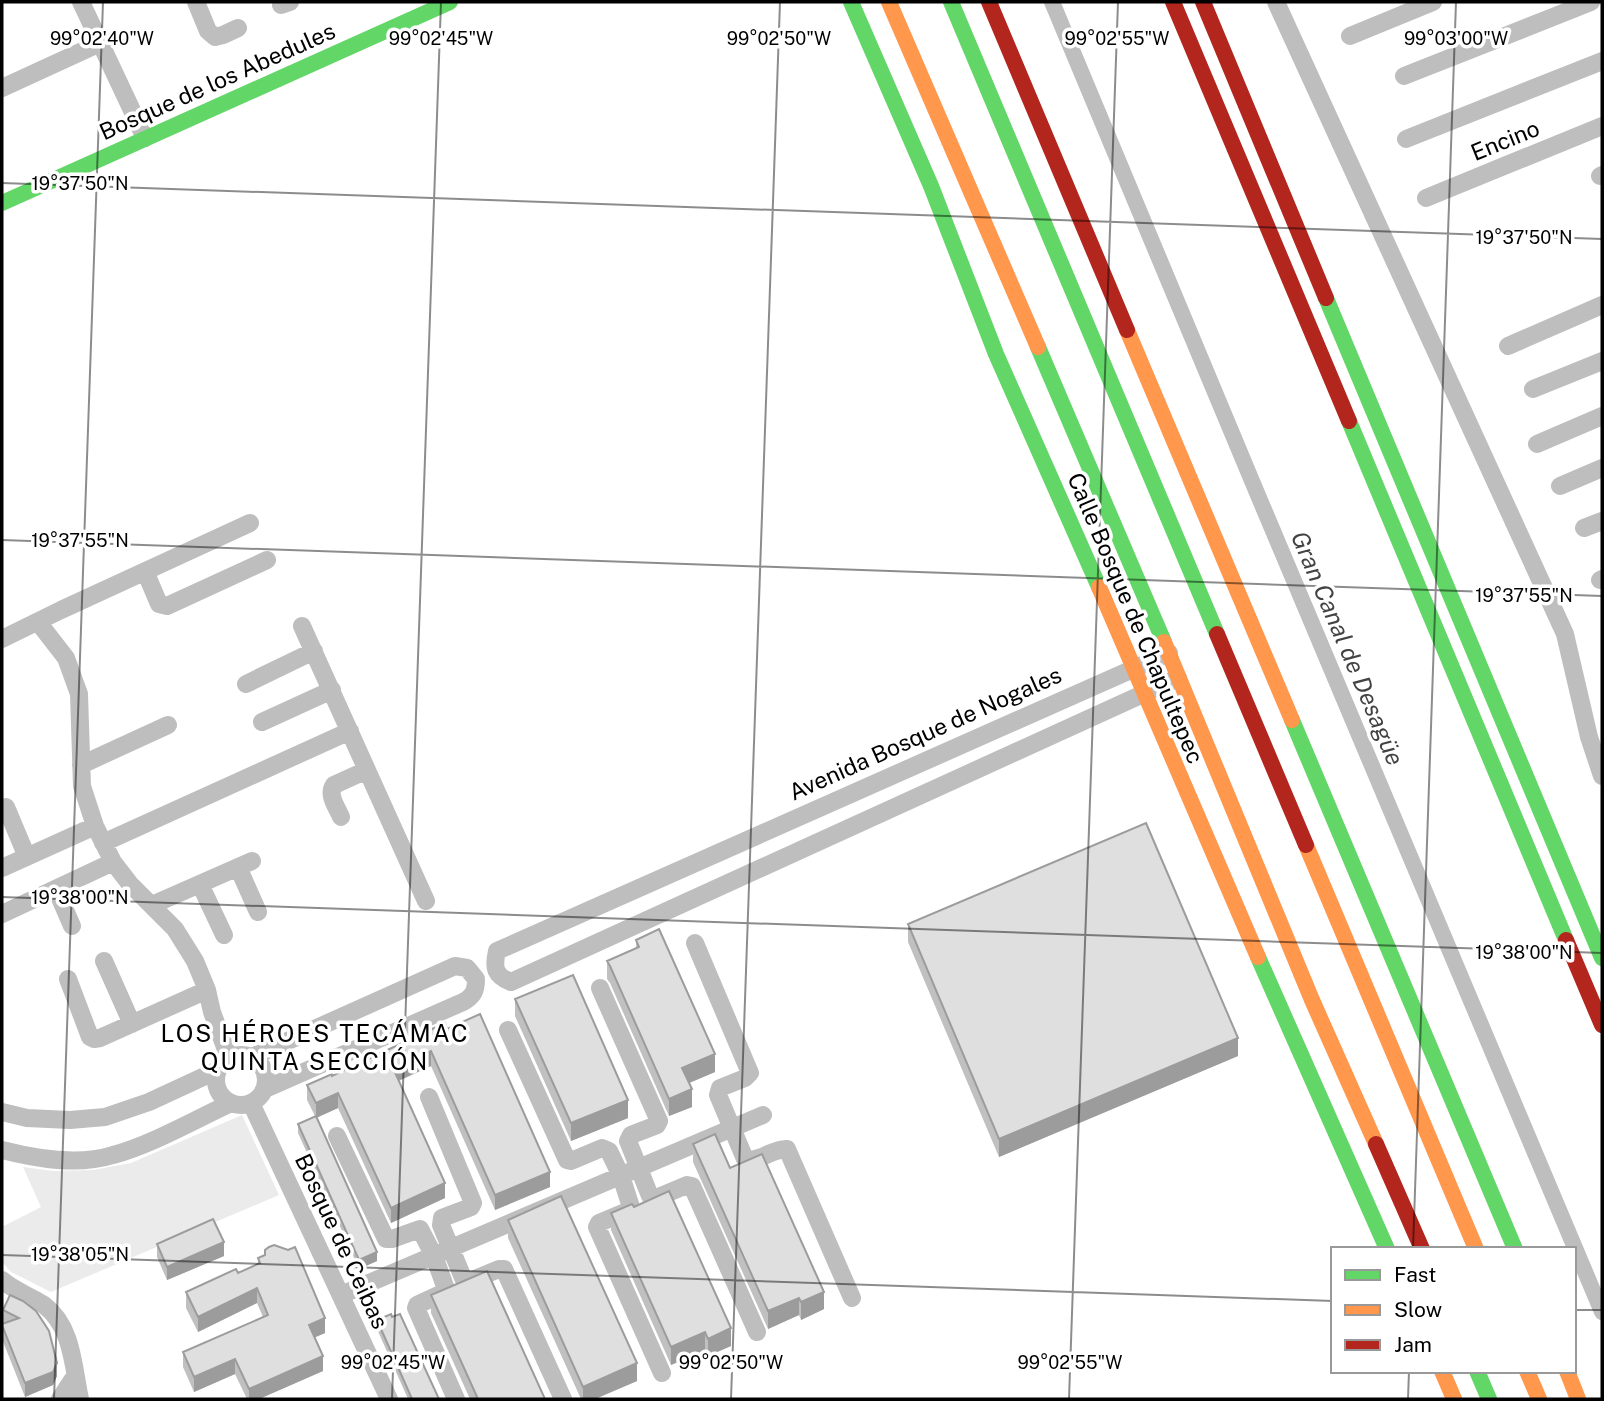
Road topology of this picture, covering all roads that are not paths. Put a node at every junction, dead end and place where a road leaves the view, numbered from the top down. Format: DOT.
graph roads {
  1 [pos="81,2"];
  2 [pos="196,2"];
  3 [pos="450,2"];
  4 [pos="851,2"];
  5 [pos="889,2"];
  6 [pos="951,2"];
  7 [pos="989,2"];
  8 [pos="1173,2"];
  9 [pos="1203,2"];
  10 [pos="1276,2"];
  11 [pos="1433,2"];
  12 [pos="1591,2"];
  13 [pos="238,29"];
  14 [pos="1350,36"];
  15 [pos="100,43"];
  16 [pos="1602,61"];
  17 [pos="1404,76"];
  18 [pos="2,88"];
  19 [pos="1602,126"];
  20 [pos="145,138"];
  21 [pos="1406,139"];
  22 [pos="1426,198"];
  23 [pos="2,203"];
  24 [pos="1602,305"];
  25 [pos="1508,346"];
  26 [pos="1602,360"];
  27 [pos="1532,389"];
  28 [pos="1602,416"];
  29 [pos="1537,444"];
  30 [pos="1602,468"];
  31 [pos="1560,486"];
  32 [pos="1602,521"];
  33 [pos="250,523"];
  34 [pos="1584,528"];
  35 [pos="267,560"];
  36 [pos="145,571"];
  37 [pos="38,622"];
  38 [pos="302,626"];
  39 [pos="2,639"];
  40 [pos="314,651"];
  41 [pos="1169,653"];
  42 [pos="1134,667"];
  43 [pos="1178,678"];
  44 [pos="246,684"];
  45 [pos="1096,684"];
  46 [pos="331,690"];
  47 [pos="1145,694"];
  48 [pos="1108,710"];
  49 [pos="262,722"];
  50 [pos="168,726"];
  51 [pos="350,731"];
  52 [pos="81,765"];
  53 [pos="368,770"];
  54 [pos="1602,776"];
  55 [pos="6,807"];
  56 [pos="341,817"];
  57 [pos="95,826"];
  58 [pos="774,828"];
  59 [pos="103,843"];
  60 [pos="788,856"];
  61 [pos="27,857"];
  62 [pos="113,862"];
  63 [pos="2,868"];
  64 [pos="200,884"];
  65 [pos="56,889"];
  66 [pos="618,897"];
  67 [pos="426,901"];
  68 [pos="152,905"];
  69 [pos="258,912"];
  70 [pos="2,914"];
  71 [pos="72,926"];
  72 [pos="632,927"];
  73 [pos="224,935"];
  74 [pos="695,943"];
  75 [pos="1602,958"];
  76 [pos="104,961"];
  77 [pos="68,979"];
  78 [pos="600,988"];
  79 [pos="207,990"];
  80 [pos="132,1024"];
  81 [pos="1602,1025"];
  82 [pos="508,1030"];
  83 [pos="252,1057"];
  84 [pos="223,1064"];
  85 [pos="265,1089"];
  86 [pos="429,1097"];
  87 [pos="231,1103"];
  88 [pos="251,1103"];
  89 [pos="2,1112"];
  90 [pos="763,1115"];
  91 [pos="732,1128"];
  92 [pos="337,1136"];
  93 [pos="2,1150"];
  94 [pos="639,1168"];
  95 [pos="621,1176"];
  96 [pos="1386,1247"];
  97 [pos="1421,1247"];
  98 [pos="1475,1247"];
  99 [pos="1514,1247"];
  100 [pos="451,1248"];
  101 [pos="434,1256"];
  102 [pos="2,1280"];
  103 [pos="341,1296"];
  104 [pos="852,1298"];
  105 [pos="757,1332"];
  106 [pos="662,1373"];
  107 [pos="1443,1373"];
  108 [pos="1478,1373"];
  109 [pos="1528,1373"];
  110 [pos="1568,1373"];
  111 [pos="75,1376"];
  112 [pos="60,1399"];
  113 [pos="80,1399"];
  114 [pos="390,1399"];
  115 [pos="456,1399"];
  116 [pos="563,1399"];
  117 [pos="1454,1399"];
  118 [pos="1489,1399"];
  119 [pos="1539,1399"];
  120 [pos="1578,1399"];
  1 -- 15 [label="street"];
  2 -- 13 [label="street"];
  3 -- 20 [label="main road, Bosque de los Abedules"];
  4 -- 42 [label="main road, Calle Bosque de Chapultepec"];
  5 -- 41 [label="main road, Calle Bosque de Chapultepec"];
  6 -- 98 [label="main road"];
  7 -- 99 [label="main road"];
  8 -- 81 [label="main road"];
  9 -- 75 [label="main road"];
  10 -- 54 [label="street"];
  11 -- 14 [label="street"];
  12 -- 17 [label="street"];
  15 -- 18 [label="street"];
  15 -- 20 [label="street"];
  16 -- 21 [label="street"];
  19 -- 22 [label="street, Encino"];
  20 -- 23 [label="main road, Bosque de los Abedules"];
  24 -- 25 [label="street"];
  26 -- 27 [label="street"];
  28 -- 29 [label="street"];
  30 -- 31 [label="street"];
  32 -- 34 [label="street"];
  33 -- 36 [label="street"];
  35 -- 36 [label="street"];
  36 -- 37 [label="street"];
  37 -- 39 [label="street"];
  37 -- 52 [label="street"];
  38 -- 40 [label="street"];
  40 -- 44 [label="street"];
  40 -- 46 [label="street"];
  41 -- 42 [label="street, Avenida Bosque de Nogales"];
  41 -- 43 [label="main road, Calle Bosque de Chapultepec"];
  42 -- 45 [label="street, Avenida Bosque de Nogales"];
  42 -- 47 [label="main road, Calle Bosque de Chapultepec"];
  43 -- 47 [label="street, Avenida Bosque de Nogales"];
  43 -- 97 [label="main road, Calle Bosque de Chapultepec"];
  45 -- 48 [label="street, Avenida Bosque de Nogales"];
  45 -- 58 [label="street, Avenida Bosque de Nogales"];
  46 -- 49 [label="street"];
  46 -- 51 [label="street"];
  47 -- 48 [label="street, Avenida Bosque de Nogales"];
  47 -- 96 [label="main road, Calle Bosque de Chapultepec"];
  48 -- 60 [label="street, Avenida Bosque de Nogales"];
  50 -- 52 [label="street"];
  51 -- 53 [label="street"];
  51 -- 59 [label="street"];
  52 -- 57 [label="street"];
  53 -- 56 [label="street"];
  53 -- 67 [label="street"];
  55 -- 61 [label="street"];
  57 -- 59 [label="street"];
  57 -- 61 [label="street"];
  58 -- 60 [label="street, Avenida Bosque de Nogales"];
  58 -- 66 [label="street, Avenida Bosque de Nogales"];
  59 -- 62 [label="street"];
  60 -- 72 [label="street, Avenida Bosque de Nogales"];
  61 -- 63 [label="street"];
  62 -- 65 [label="street"];
  62 -- 68 [label="street"];
  64 -- 68 [label="street"];
  64 -- 69 [label="street"];
  64 -- 73 [label="street"];
  65 -- 70 [label="street"];
  65 -- 71 [label="street"];
  66 -- 72 [label="street"];
  66 -- 72 [label="street, Avenida Bosque de Nogales"];
  68 -- 79 [label="street"];
  74 -- 91 [label="street"];
  76 -- 80 [label="street"];
  77 -- 80 [label="street"];
  78 -- 94 [label="street"];
  79 -- 80 [label="street"];
  79 -- 84 [label="street"];
  82 -- 95 [label="street"];
  83 -- 84 [label="street"];
  83 -- 85 [label="street"];
  83 -- 85 [label="street"];
  84 -- 87 [label="street"];
  84 -- 89 [label="street"];
  85 -- 88 [label="street"];
  86 -- 100 [label="street"];
  87 -- 88 [label="street"];
  87 -- 93 [label="street"];
  88 -- 103 [label="street, Bosque de Ceibas"];
  90 -- 91 [label="street"];
  91 -- 94 [label="street"];
  91 -- 104 [label="street"];
  92 -- 101 [label="street"];
  94 -- 95 [label="street"];
  94 -- 105 [label="street"];
  95 -- 100 [label="street"];
  95 -- 106 [label="street"];
  100 -- 101 [label="street"];
  100 -- 116 [label="street"];
  101 -- 103 [label="street"];
  101 -- 115 [label="street"];
  102 -- 111 [label="street"];
  103 -- 114 [label="street, Bosque de Ceibas"];
  107 -- 117 [label="main road"];
  108 -- 118 [label="main road"];
  109 -- 119 [label="main road"];
  110 -- 120 [label="main road"];
  111 -- 112 [label="street"];
  111 -- 113 [label="street"];
}
